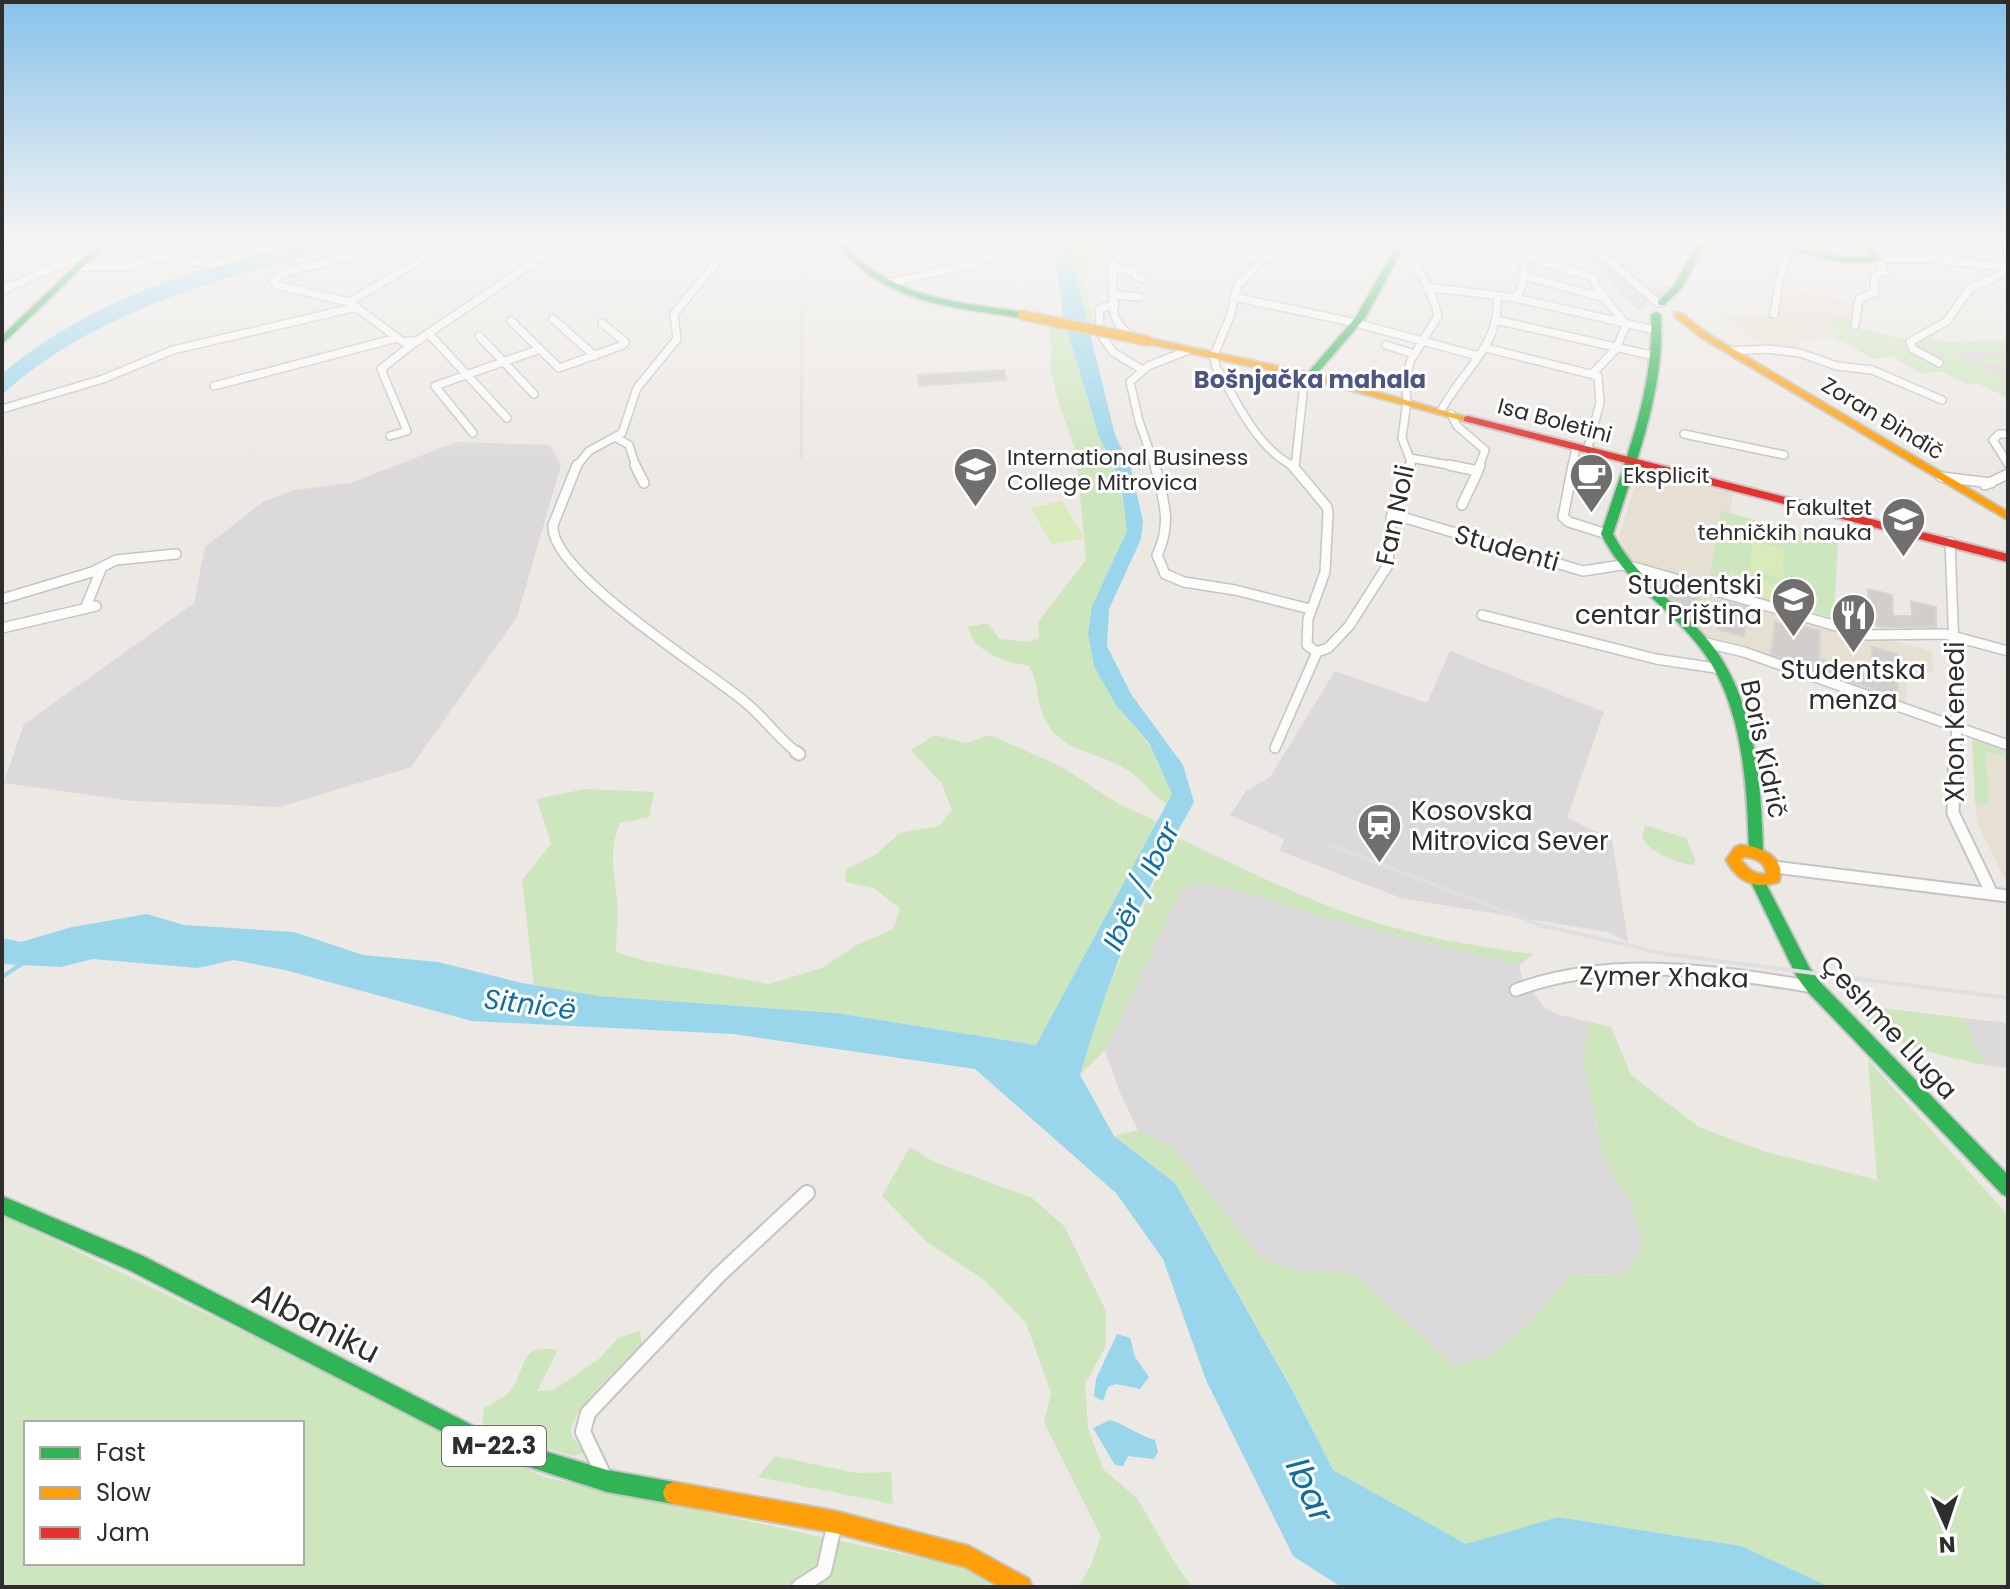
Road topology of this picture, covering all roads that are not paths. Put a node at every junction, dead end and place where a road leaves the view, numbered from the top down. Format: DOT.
graph roads {
  1 [pos="27,317"];
  2 [pos="314,317"];
  3 [pos="370,317"];
  4 [pos="454,317"];
  5 [pos="674,317"];
  6 [pos="1032,317"];
  7 [pos="1099,317"];
  8 [pos="1117,317"];
  9 [pos="1230,317"];
  10 [pos="1329,317"];
  11 [pos="1359,317"];
  12 [pos="1437,317"];
  13 [pos="1594,317"];
  14 [pos="1620,317"];
  15 [pos="1657,317"];
  16 [pos="1665,317"];
  17 [pos="1670,317"];
  18 [pos="1670,317"];
  19 [pos="1856,317"];
  20 [pos="1950,317"];
  21 [pos="553,319"];
  22 [pos="1496,320"];
  23 [pos="511,321"];
  24 [pos="602,323"];
  25 [pos="1356,323"];
  26 [pos="1626,325"];
  27 [pos="1855,325"];
  28 [pos="1100,326"];
  29 [pos="429,334"];
  30 [pos="479,336"];
  31 [pos="1102,336"];
  32 [pos="1705,336"];
  33 [pos="397,338"];
  34 [pos="420,340"];
  35 [pos="1424,340"];
  36 [pos="2,341"];
  37 [pos="1148,341"];
  38 [pos="1386,345"];
  39 [pos="1486,348"];
  40 [pos="540,349"];
  41 [pos="1616,349"];
  42 [pos="1189,350"];
  43 [pos="1730,351"];
  44 [pos="1414,354"];
  45 [pos="1214,355"];
  46 [pos="595,356"];
  47 [pos="1478,356"];
  48 [pos="1655,356"];
  49 [pos="504,361"];
  50 [pos="1939,363"];
  51 [pos="1141,369"];
  52 [pos="466,374"];
  53 [pos="1592,374"];
  54 [pos="1310,376"];
  55 [pos="214,386"];
  56 [pos="534,394"];
  57 [pos="1942,400"];
  58 [pos="1407,401"];
  59 [pos="2,409"];
  60 [pos="1446,412"];
  61 [pos="507,418"];
  62 [pos="473,433"];
  63 [pos="1684,434"];
  64 [pos="2008,434"];
  65 [pos="390,436"];
  66 [pos="615,437"];
  67 [pos="1582,450"];
  68 [pos="1784,455"];
  69 [pos="1410,458"];
  70 [pos="1627,462"];
  71 [pos="2008,464"];
  72 [pos="1295,467"];
  73 [pos="1478,471"];
  74 [pos="1936,475"];
  75 [pos="2007,477"];
  76 [pos="644,483"];
  77 [pos="1991,483"];
  78 [pos="1962,491"];
  79 [pos="1462,505"];
  80 [pos="1392,514"];
  81 [pos="2000,514"];
  82 [pos="1607,534"];
  83 [pos="1950,542"];
  84 [pos="2008,552"];
  85 [pos="176,554"];
  86 [pos="1622,565"];
  87 [pos="102,567"];
  88 [pos="2,599"];
  89 [pos="96,606"];
  90 [pos="85,609"];
  91 [pos="1310,609"];
  92 [pos="1482,615"];
  93 [pos="2,628"];
  94 [pos="1956,635"];
  95 [pos="1702,642"];
  96 [pos="2008,651"];
  97 [pos="1317,652"];
  98 [pos="1722,669"];
  99 [pos="1957,727"];
  100 [pos="2008,745"];
  101 [pos="1275,748"];
  102 [pos="799,754"];
  103 [pos="1756,852"];
  104 [pos="1774,867"];
  105 [pos="1758,882"];
  106 [pos="1992,894"];
  107 [pos="2008,896"];
  108 [pos="1814,987"];
  109 [pos="1516,990"];
  110 [pos="2008,1188"];
  111 [pos="807,1193"];
  112 [pos="2,1205"];
  113 [pos="607,1481"];
  114 [pos="835,1522"];
  115 [pos="799,1587"];
  116 [pos="1021,1587"];
  1 -- 36 [label="main road"];
  2 -- 59 [label="street"];
  3 -- 33 [label="street"];
  4 -- 29 [label="street"];
  5 -- 66 [label="street"];
  6 -- 37 [label="main road, Isa Boletini, bridge"];
  7 -- 28 [label="street"];
  8 -- 37 [label="street"];
  9 -- 45 [label="street"];
  10 -- 25 [label="street"];
  11 -- 25 [label="main road"];
  12 -- 35 [label="street"];
  13 -- 26 [label="street"];
  14 -- 26 [label="street"];
  15 -- 26 [label="street"];
  16 -- 48 [label="main road"];
  17 -- 32 [label="main road, Zoran Đinđič"];
  18 -- 32 [label="main road, Zoran Đinđič"];
  19 -- 27 [label="street"];
  20 -- 50 [label="street"];
  21 -- 46 [label="street"];
  22 -- 39 [label="street"];
  22 -- 41 [label="street"];
  23 -- 40 [label="street"];
  24 -- 46 [label="street"];
  25 -- 35 [label="street"];
  25 -- 54 [label="main road"];
  26 -- 41 [label="street"];
  29 -- 34 [label="street"];
  29 -- 52 [label="street"];
  30 -- 49 [label="street"];
  31 -- 51 [label="street"];
  32 -- 43 [label="main road, Zoran Đinđič"];
  33 -- 34 [label="street"];
  33 -- 55 [label="street"];
  34 -- 65 [label="street"];
  35 -- 44 [label="street"];
  35 -- 47 [label="street"];
  37 -- 42 [label="main road, Isa Boletini"];
  38 -- 44 [label="street"];
  39 -- 47 [label="street"];
  39 -- 53 [label="street"];
  40 -- 46 [label="street"];
  40 -- 49 [label="street"];
  41 -- 48 [label="street"];
  41 -- 53 [label="street"];
  42 -- 45 [label="main road, Isa Boletini"];
  42 -- 51 [label="street"];
  43 -- 57 [label="street"];
  43 -- 74 [label="main road, Zoran Đinđič"];
  44 -- 58 [label="street, Fan Noli"];
  45 -- 54 [label="main road, Isa Boletini"];
  45 -- 72 [label="street"];
  47 -- 60 [label="street"];
  48 -- 70 [label="main road"];
  49 -- 52 [label="street"];
  49 -- 56 [label="street"];
  51 -- 91 [label="street"];
  52 -- 61 [label="street"];
  52 -- 62 [label="street"];
  53 -- 67 [label="street"];
  54 -- 58 [label="main road, Isa Boletini"];
  54 -- 72 [label="street"];
  58 -- 60 [label="main road, Isa Boletini"];
  58 -- 69 [label="street, Fan Noli"];
  60 -- 67 [label="main road, Isa Boletini"];
  60 -- 73 [label="street"];
  63 -- 68 [label="street"];
  64 -- 71 [label="street"];
  66 -- 76 [label="street"];
  66 -- 102 [label="street"];
  67 -- 70 [label="main road, Isa Boletini"];
  67 -- 82 [label="street"];
  69 -- 73 [label="street"];
  69 -- 80 [label="street, Fan Noli"];
  70 -- 82 [label="main road"];
  70 -- 83 [label="main road, Isa Boletini"];
  72 -- 91 [label="street"];
  73 -- 79 [label="street"];
  74 -- 77 [label="street"];
  74 -- 78 [label="main road, Zoran Đinđič"];
  75 -- 77 [label="street"];
  77 -- 78 [label="street"];
  77 -- 81 [label="street"];
  78 -- 81 [label="main road, Zoran Đinđič"];
  80 -- 86 [label="street, Studenti"];
  80 -- 97 [label="street, Fan Noli"];
  82 -- 86 [label="main road, Boris Kidrič"];
  83 -- 84 [label="main road, Isa Boletini"];
  83 -- 94 [label="street, Xhon Kenedi"];
  85 -- 87 [label="street"];
  86 -- 94 [label="street"];
  86 -- 95 [label="main road, Boris Kidrič"];
  87 -- 88 [label="street"];
  87 -- 90 [label="street"];
  89 -- 90 [label="street"];
  90 -- 93 [label="street"];
  91 -- 97 [label="street"];
  92 -- 98 [label="street"];
  94 -- 96 [label="street"];
  94 -- 99 [label="street, Xhon Kenedi"];
  95 -- 98 [label="main road, Boris Kidrič"];
  95 -- 99 [label="street"];
  97 -- 101 [label="street"];
  98 -- 103 [label="main road, Boris Kidrič"];
  99 -- 100 [label="street"];
  99 -- 106 [label="street, Xhon Kenedi"];
  103 -- 104 [label="main road"];
  103 -- 105 [label="main road, Çeshme Lluga"];
  104 -- 105 [label="main road"];
  104 -- 106 [label="street"];
  105 -- 108 [label="main road, Çeshme Lluga"];
  106 -- 107 [label="street"];
  108 -- 109 [label="street, Zymer Xhaka"];
  108 -- 110 [label="main road, Çeshme Lluga"];
  111 -- 113 [label="street"];
  112 -- 113 [label="main road, Albaniku / M-22.3"];
  113 -- 114 [label="main road, Albaniku / M-22.3"];
  114 -- 115 [label="street"];
  114 -- 116 [label="main road, Albaniku / M-22.3"];
}
